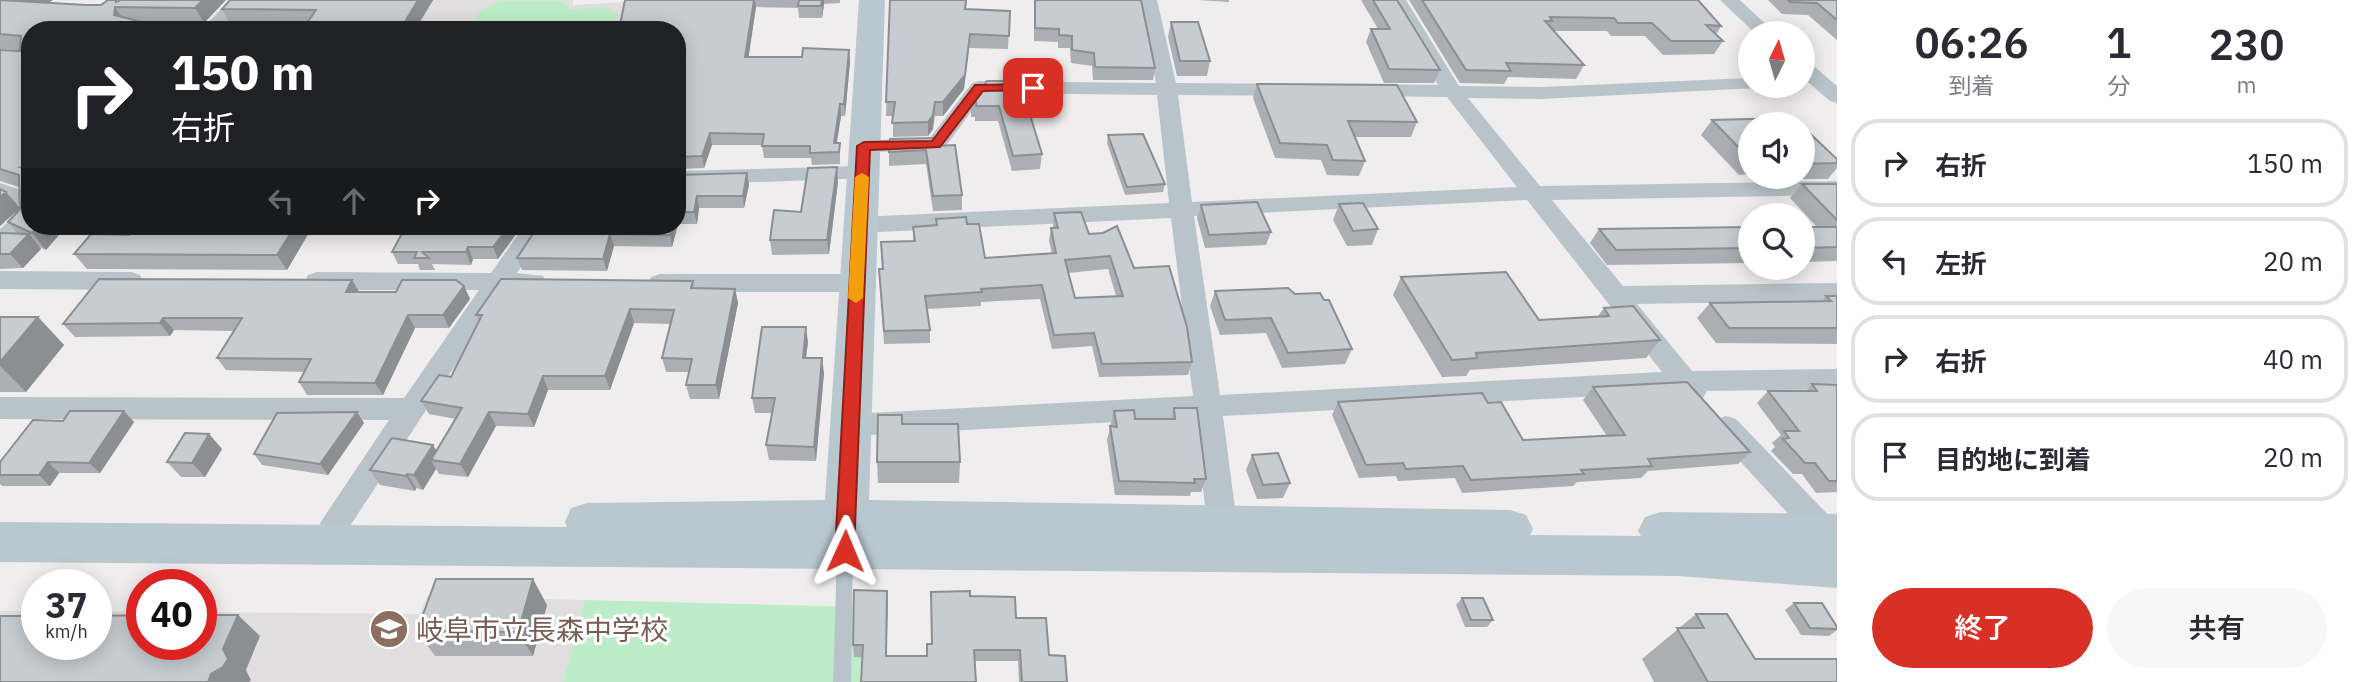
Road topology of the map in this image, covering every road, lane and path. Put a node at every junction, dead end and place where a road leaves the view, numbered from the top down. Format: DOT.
graph roads {
  1 [pos="240,0"];
  2 [pos="872,0"];
  3 [pos="1148,0"];
  4 [pos="1397,0"];
  5 [pos="1730,0"];
  6 [pos="219,21"];
  7 [pos="1753,21"];
  8 [pos="1819,81"];
  9 [pos="1738,84"];
  10 [pos="1166,89"];
  11 [pos="1316,90"];
  12 [pos="1343,90"];
  13 [pos="1452,91"];
  14 [pos="1837,97"];
  15 [pos="863,160"];
  16 [pos="686,177"];
  17 [pos="1837,188"];
  18 [pos="0,190"];
  19 [pos="1531,193"];
  20 [pos="21,198"];
  21 [pos="1182,209"];
  22 [pos="21,222"];
  23 [pos="859,225"];
  24 [pos="530,235"];
  25 [pos="0,243"];
  26 [pos="0,280"];
  27 [pos="152,281"];
  28 [pos="291,281"];
  29 [pos="498,282"];
  30 [pos="553,282"];
  31 [pos="636,283"];
  32 [pos="856,284"];
  33 [pos="1837,292"];
  34 [pos="1615,295"];
  35 [pos="1837,379"];
  36 [pos="1684,381"];
  37 [pos="1209,407"];
  38 [pos="0,408"];
  39 [pos="414,409"];
  40 [pos="850,425"];
  41 [pos="0,519"];
  42 [pos="335,523"];
  43 [pos="1222,524"];
  44 [pos="845,535"];
  45 [pos="0,542"];
  46 [pos="1834,545"];
  47 [pos="842,682"];
  1 -- 6 [label="street"];
  2 -- 15 [label="street"];
  3 -- 10 [label="street"];
  4 -- 13 [label="street"];
  5 -- 7 [label="street"];
  8 -- 14 [label="street"];
  9 -- 13 [label="street"];
  10 -- 11 [label="street"];
  10 -- 15 [label="street"];
  10 -- 21 [label="street"];
  12 -- 13 [label="street"];
  13 -- 19 [label="street"];
  15 -- 16 [label="street"];
  15 -- 23 [label="street"];
  17 -- 19 [label="street"];
  18 -- 20 [label="street"];
  19 -- 21 [label="street"];
  19 -- 34 [label="street"];
  21 -- 23 [label="street"];
  21 -- 37 [label="street"];
  22 -- 25 [label="street"];
  23 -- 32 [label="street"];
  24 -- 29 [label="street"];
  26 -- 27 [label="street"];
  28 -- 29 [label="street"];
  29 -- 30 [label="street"];
  29 -- 39 [label="street"];
  31 -- 32 [label="street"];
  32 -- 40 [label="street"];
  33 -- 34 [label="street"];
  34 -- 36 [label="street"];
  35 -- 36 [label="street"];
  36 -- 37 [label="street"];
  36 -- 46 [label="street"];
  37 -- 40 [label="street"];
  37 -- 43 [label="street"];
  38 -- 39 [label="street"];
  39 -- 42 [label="street"];
  40 -- 44 [label="street"];
  41 -- 42 [label="street"];
  42 -- 44 [label="street"];
  43 -- 44 [label="street"];
  43 -- 46 [label="street"];
  44 -- 45 [label="street"];
  44 -- 46 [label="street"];
  44 -- 47 [label="lane"];
}
